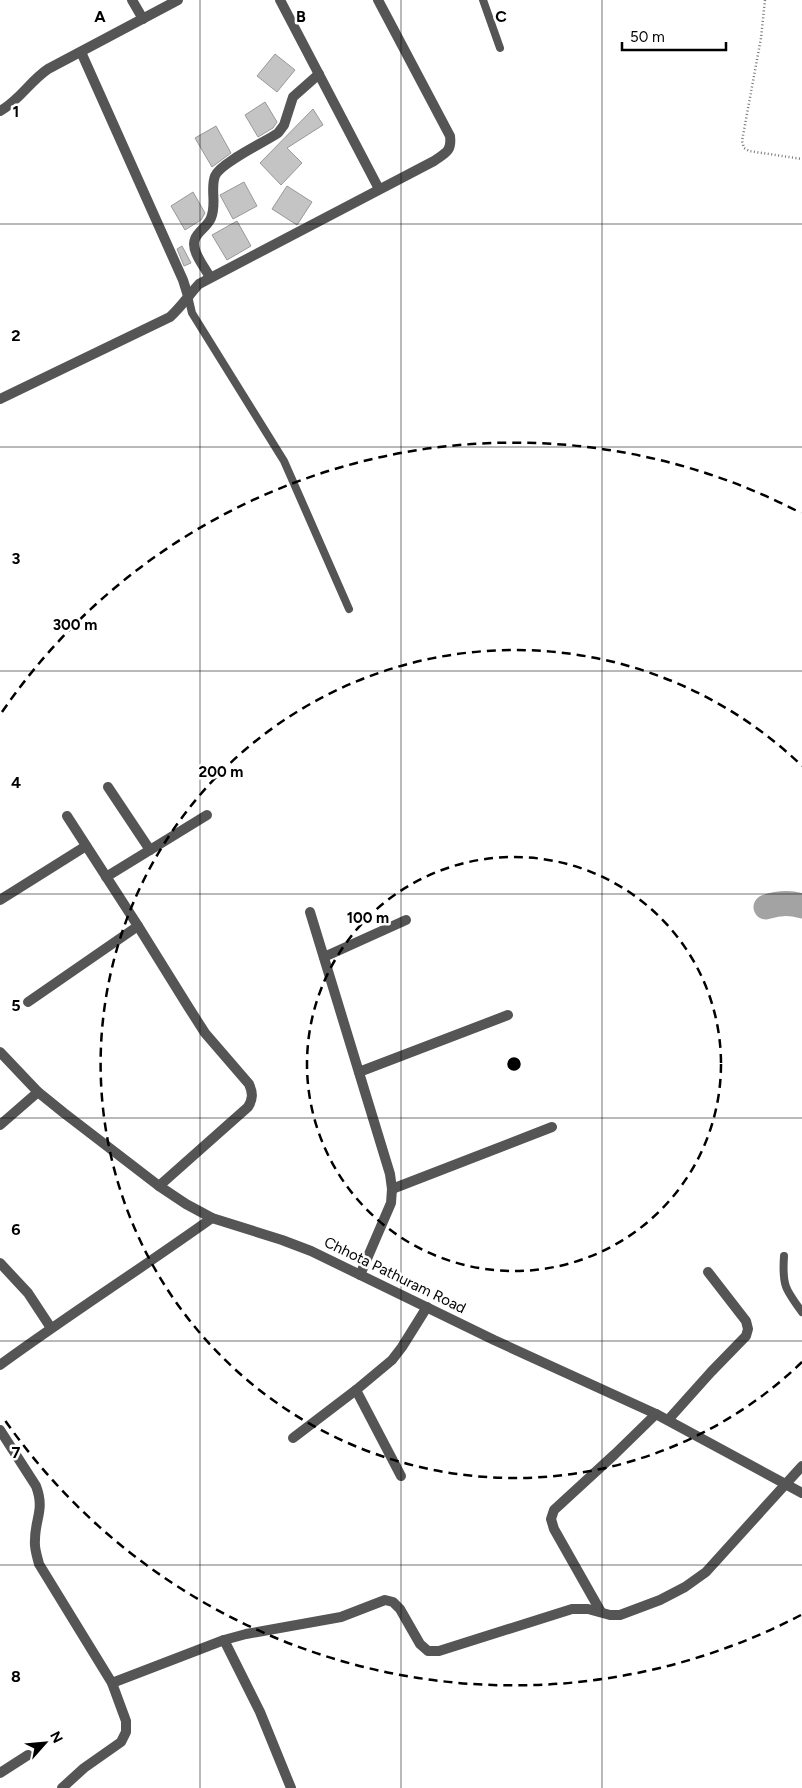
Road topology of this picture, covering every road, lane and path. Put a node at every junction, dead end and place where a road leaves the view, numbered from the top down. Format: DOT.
graph roads {
  1 [pos="132,0"];
  2 [pos="178,0"];
  3 [pos="280,0"];
  4 [pos="378,0"];
  5 [pos="483,0"];
  6 [pos="765,0"];
  7 [pos="143,19"];
  8 [pos="500,48"];
  9 [pos="81,52"];
  10 [pos="319,74"];
  11 [pos="0,111"];
  12 [pos="802,159"];
  13 [pos="379,189"];
  14 [pos="210,277"];
  15 [pos="188,296"];
  16 [pos="0,399"];
  17 [pos="349,609"];
  18 [pos="108,787"];
  19 [pos="67,816"];
  20 [pos="207,816"];
  21 [pos="86,846"];
  22 [pos="150,850"];
  23 [pos="106,877"];
  24 [pos="0,900"];
  25 [pos="310,912"];
  26 [pos="406,920"];
  27 [pos="138,926"];
  28 [pos="324,957"];
  29 [pos="28,1002"];
  30 [pos="508,1015"];
  31 [pos="0,1052"];
  32 [pos="359,1072"];
  33 [pos="38,1092"];
  34 [pos="0,1125"];
  35 [pos="552,1127"];
  36 [pos="159,1186"];
  37 [pos="392,1189"];
  38 [pos="212,1218"];
  39 [pos="784,1256"];
  40 [pos="0,1263"];
  41 [pos="708,1272"];
  42 [pos="360,1275"];
  43 [pos="426,1307"];
  44 [pos="802,1312"];
  45 [pos="51,1328"];
  46 [pos="0,1365"];
  47 [pos="356,1390"];
  48 [pos="656,1414"];
  49 [pos="668,1420"];
  50 [pos="0,1430"];
  51 [pos="293,1438"];
  52 [pos="802,1466"];
  53 [pos="401,1476"];
  54 [pos="786,1484"];
  55 [pos="802,1493"];
  56 [pos="601,1612"];
  57 [pos="224,1640"];
  58 [pos="112,1682"];
  59 [pos="28,1755"];
  60 [pos="0,1773"];
  61 [pos="62,1788"];
  62 [pos="291,1788"];
  1 -- 7 [label="street"];
  2 -- 7 [label="street"];
  3 -- 10 [label="street"];
  4 -- 13 [label="street"];
  5 -- 8 [label="lane"];
  6 -- 12 [label="path"];
  7 -- 9 [label="street"];
  9 -- 11 [label="street"];
  9 -- 15 [label="street"];
  10 -- 13 [label="street"];
  10 -- 14 [label="street"];
  13 -- 14 [label="street"];
  14 -- 15 [label="street"];
  15 -- 16 [label="street"];
  15 -- 17 [label="lane"];
  18 -- 22 [label="street"];
  19 -- 21 [label="street"];
  20 -- 22 [label="street"];
  21 -- 23 [label="street"];
  21 -- 24 [label="street"];
  22 -- 23 [label="street"];
  23 -- 27 [label="street"];
  25 -- 28 [label="street"];
  26 -- 28 [label="street"];
  27 -- 29 [label="street"];
  27 -- 36 [label="street"];
  28 -- 32 [label="street"];
  30 -- 32 [label="street"];
  31 -- 33 [label="street, Chhota Pathuram Road"];
  32 -- 37 [label="street"];
  33 -- 34 [label="street"];
  33 -- 36 [label="street, Chhota Pathuram Road"];
  35 -- 37 [label="street"];
  36 -- 38 [label="street, Chhota Pathuram Road"];
  37 -- 42 [label="street"];
  38 -- 42 [label="street, Chhota Pathuram Road"];
  38 -- 45 [label="street"];
  39 -- 44 [label="lane"];
  40 -- 45 [label="street"];
  41 -- 49 [label="street"];
  42 -- 43 [label="street, Chhota Pathuram Road"];
  43 -- 47 [label="street"];
  43 -- 48 [label="street, Chhota Pathuram Road"];
  45 -- 46 [label="street"];
  47 -- 51 [label="street"];
  47 -- 53 [label="street"];
  48 -- 49 [label="street, Chhota Pathuram Road"];
  48 -- 56 [label="street"];
  49 -- 54 [label="street, Chhota Pathuram Road"];
  50 -- 58 [label="street"];
  52 -- 54 [label="street"];
  54 -- 55 [label="street, Chhota Pathuram Road"];
  54 -- 56 [label="street"];
  56 -- 57 [label="street"];
  57 -- 58 [label="street"];
  57 -- 62 [label="street"];
  58 -- 61 [label="street"];
  59 -- 60 [label="street"];
}
